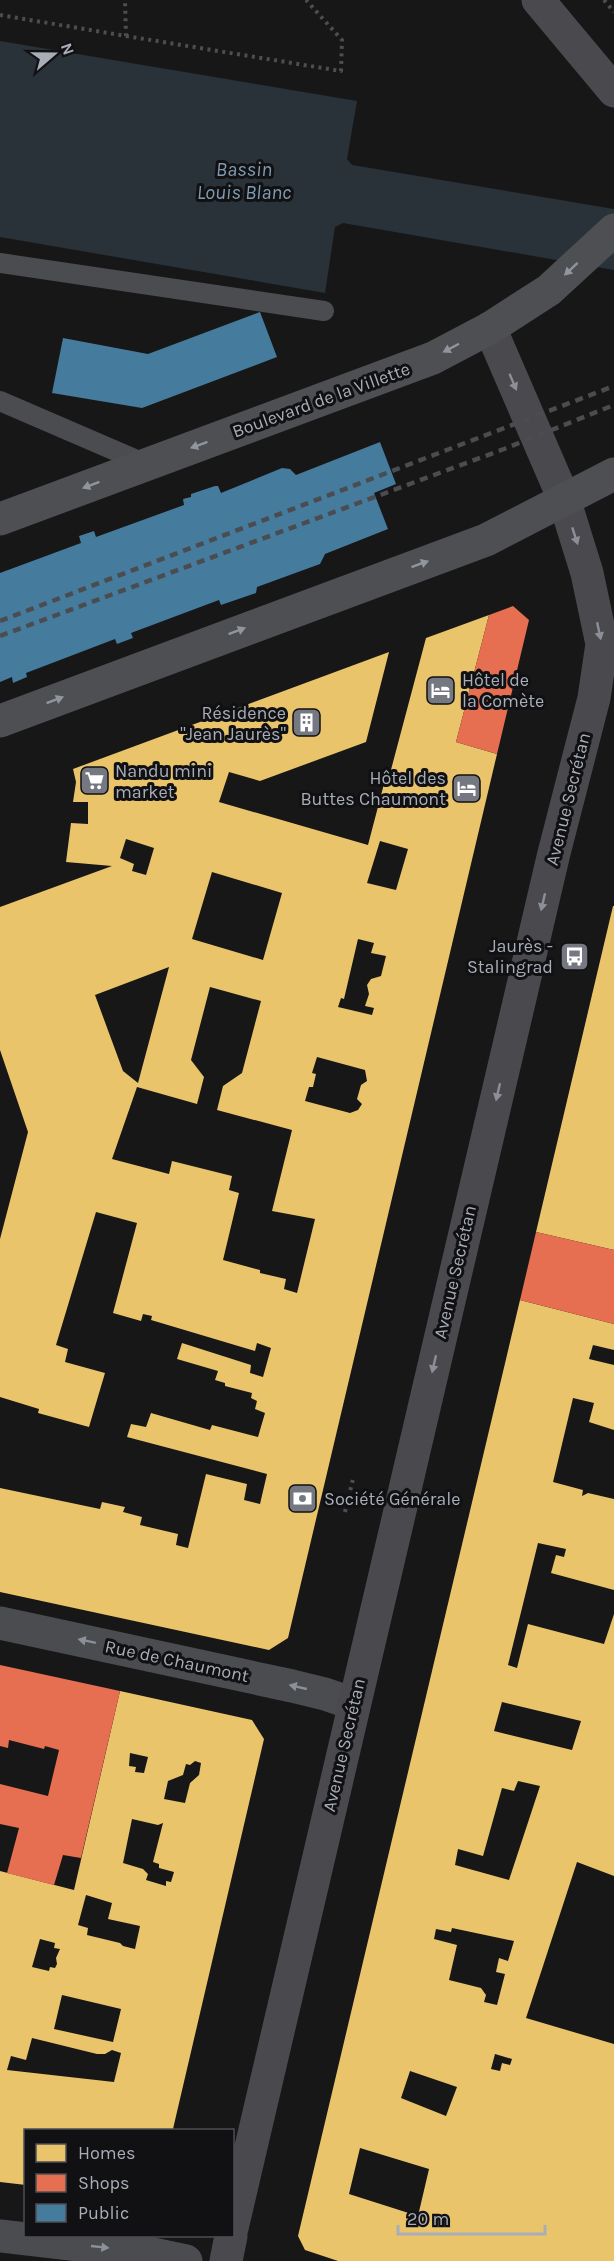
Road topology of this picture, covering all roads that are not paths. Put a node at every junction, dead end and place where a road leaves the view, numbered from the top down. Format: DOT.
graph roads {
  1 [pos="538,0"];
  2 [pos="614,91"];
  3 [pos="614,230"];
  4 [pos="0,263"];
  5 [pos="324,311"];
  6 [pos="490,328"];
  7 [pos="0,400"];
  8 [pos="146,464"];
  9 [pos="614,474"];
  10 [pos="564,499"];
  11 [pos="0,519"];
  12 [pos="0,721"];
  13 [pos="0,1623"];
  14 [pos="354,1704"];
  15 [pos="234,2219"];
  16 [pos="0,2236"];
  17 [pos="231,2237"];
  18 [pos="186,2261"];
  19 [pos="226,2261"];
  1 -- 2 [label="main road"];
  3 -- 6 [label="main road, Boulevard de la Villette, one-way"];
  4 -- 5 [label="lane"];
  6 -- 8 [label="main road, Boulevard de la Villette, one-way"];
  6 -- 10 [label="main road, Avenue Secrétan, one-way"];
  7 -- 8 [label="lane"];
  8 -- 11 [label="main road, Boulevard de la Villette, one-way"];
  9 -- 10 [label="main road"];
  12 -- 10 [label="main road, one-way"];
  10 -- 14 [label="main road, Avenue Secrétan, one-way"];
  14 -- 13 [label="street, Rue de Chaumont, one-way"];
  14 -- 15 [label="main road, Avenue Secrétan"];
  16 -- 18 [label="street, one-way"];
  17 -- 19 [label="main road"];
}
